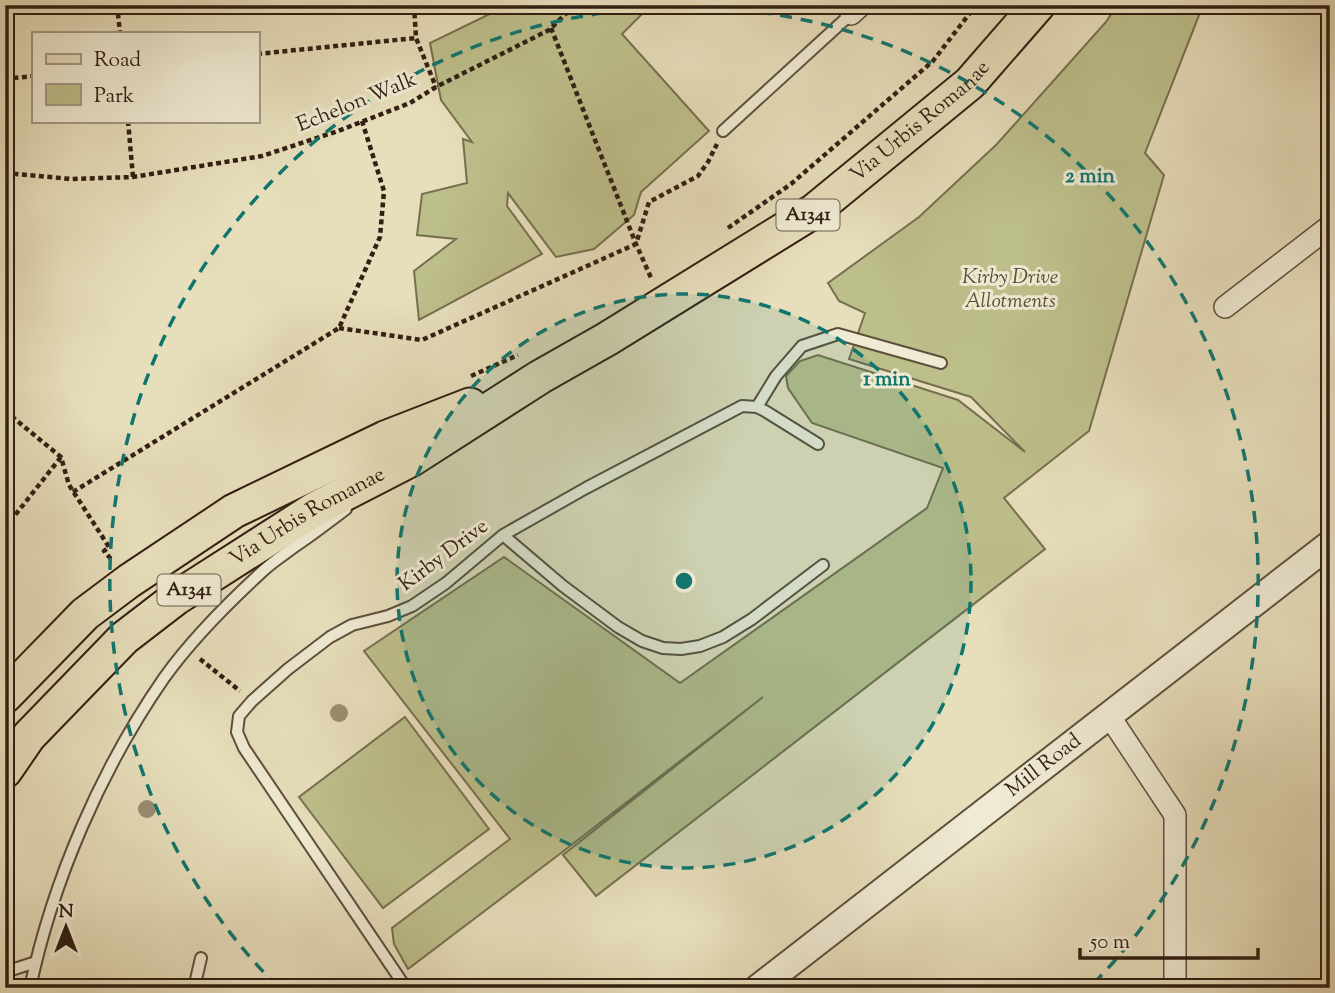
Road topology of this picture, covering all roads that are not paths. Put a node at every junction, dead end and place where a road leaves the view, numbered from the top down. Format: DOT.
graph roads {
  1 [pos="1038,5"];
  2 [pos="856,10"];
  3 [pos="723,131"];
  4 [pos="1330,226"];
  5 [pos="1225,307"];
  6 [pos="942,363"];
  7 [pos="531,365"];
  8 [pos="757,407"];
  9 [pos="818,444"];
  10 [pos="412,459"];
  11 [pos="360,498"];
  12 [pos="350,506"];
  13 [pos="503,535"];
  14 [pos="1330,544"];
  15 [pos="823,565"];
  16 [pos="5,696"];
  17 [pos="1108,714"];
  18 [pos="5,771"];
  19 [pos="201,958"];
  20 [pos="36,962"];
  21 [pos="5,972"];
  22 [pos="30,988"];
  23 [pos="194,988"];
  24 [pos="406,988"];
  25 [pos="758,988"];
  26 [pos="1175,988"];
  1 -- 7 [label="main road, Via Urbis Romanae / A1341"];
  2 -- 3 [label="lane"];
  4 -- 5 [label="street"];
  6 -- 8 [label="lane"];
  7 -- 10 [label="main road, Via Urbis Romanae / A1341"];
  7 -- 16 [label="main road, Via Urbis Romanae / A1341"];
  8 -- 9 [label="lane"];
  8 -- 13 [label="lane, Kirby Drive"];
  10 -- 11 [label="lane"];
  10 -- 18 [label="main road, Via Urbis Romanae / A1341"];
  12 -- 20 [label="lane"];
  13 -- 15 [label="lane"];
  13 -- 24 [label="lane, Kirby Drive"];
  14 -- 17 [label="street, Mill Road"];
  17 -- 25 [label="street, Mill Road"];
  17 -- 26 [label="street"];
  19 -- 23 [label="lane"];
  20 -- 21 [label="lane"];
  20 -- 22 [label="lane"];
}
